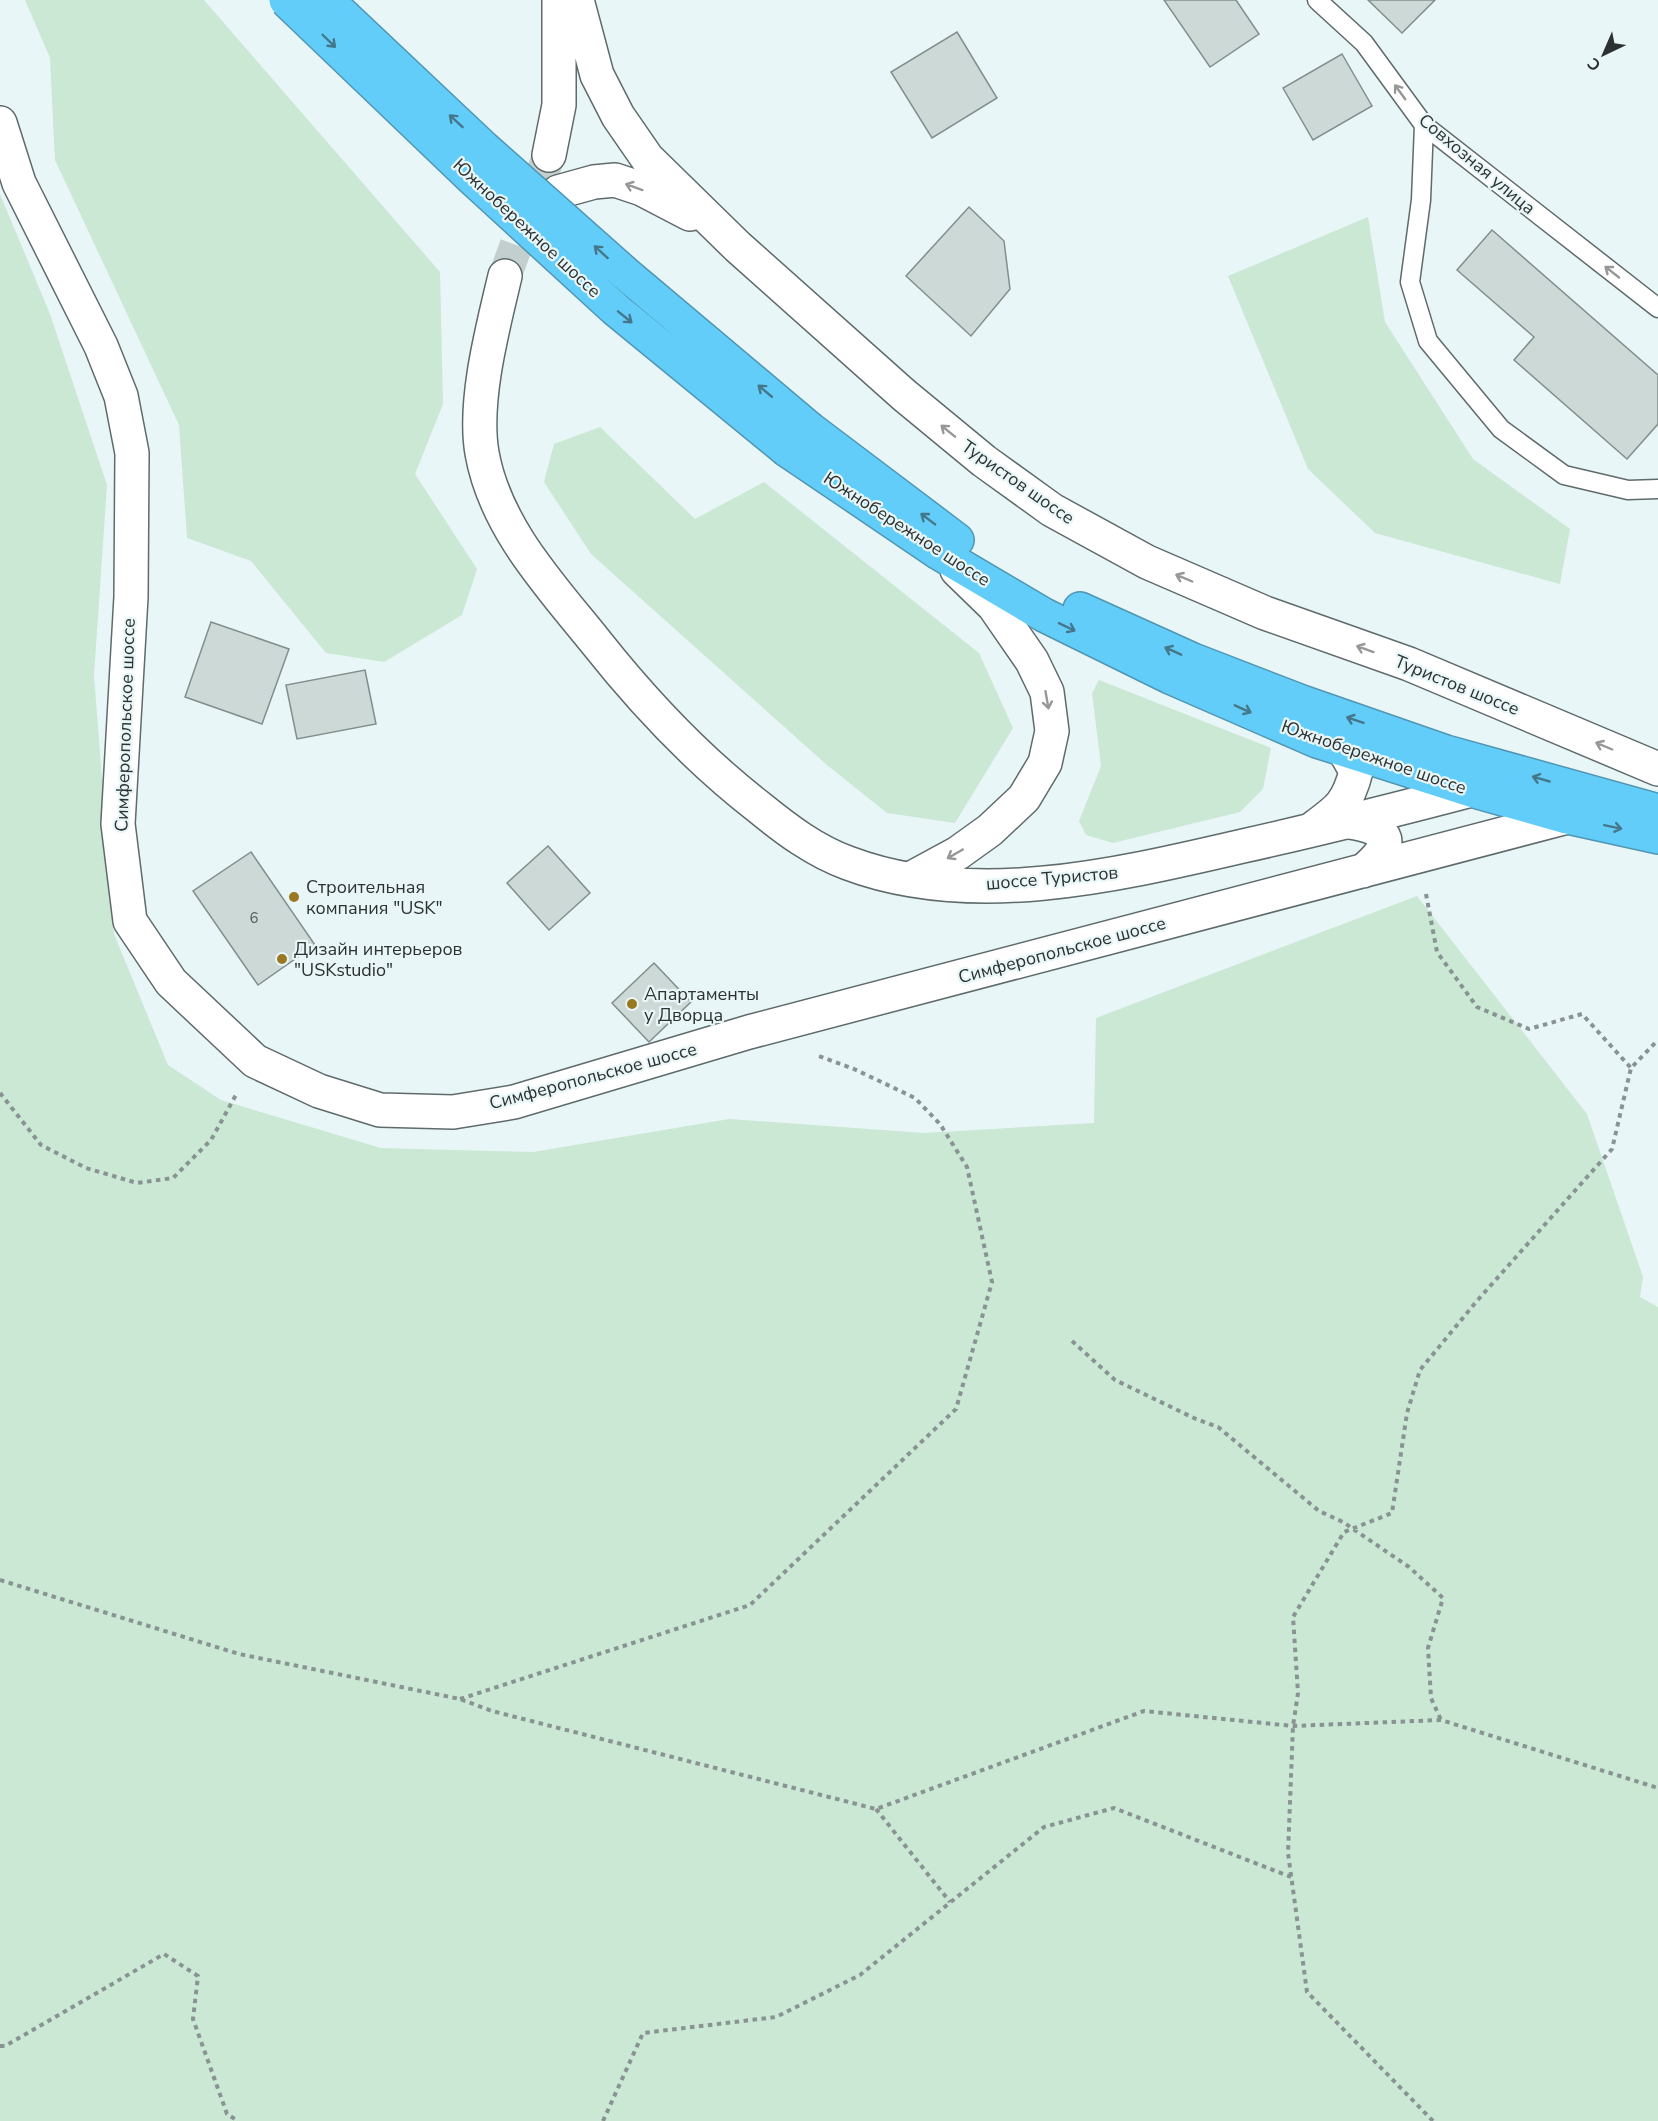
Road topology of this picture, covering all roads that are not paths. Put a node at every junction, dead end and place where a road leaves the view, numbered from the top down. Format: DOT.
graph roads {
  1 [pos="286,0"];
  2 [pos="327,0"];
  3 [pos="559,0"];
  4 [pos="577,0"];
  5 [pos="1317,0"];
  6 [pos="0,123"];
  7 [pos="1424,125"];
  8 [pos="549,154"];
  9 [pos="526,219"];
  10 [pos="738,247"];
  11 [pos="505,276"];
  12 [pos="1658,308"];
  13 [pos="798,439"];
  14 [pos="1658,489"];
  15 [pos="939,554"];
  16 [pos="1344,750"];
  17 [pos="1658,769"];
  18 [pos="1471,790"];
  19 [pos="1658,811"];
  20 [pos="1567,817"];
  21 [pos="1349,822"];
  22 [pos="1309,832"];
  23 [pos="1658,837"];
  24 [pos="1363,871"];
  25 [pos="910,879"];
  1 -- 13 [label="highway, Южнобережное шоссе, one-way, bridge"];
  13 -- 2 [label="highway, Южнобережное шоссе, one-way, bridge"];
  3 -- 8 [label="main road"];
  4 -- 10 [label="main road, Туристов шоссе"];
  7 -- 5 [label="lane, Совхозная улица, one-way"];
  6 -- 24 [label="main road, Симферопольское шоссе"];
  12 -- 7 [label="lane, Совхозная улица, one-way"];
  7 -- 14 [label="lane"];
  10 -- 9 [label="main road, one-way"];
  17 -- 10 [label="main road, Туристов шоссе, one-way"];
  11 -- 25 [label="main road"];
  13 -- 15 [label="highway, Южнобережное шоссе"];
  19 -- 13 [label="highway, Южнобережное шоссе, one-way"];
  15 -- 16 [label="highway, Южнобережное шоссе, one-way"];
  15 -- 25 [label="main road, one-way"];
  16 -- 18 [label="highway, Южнобережное шоссе"];
  16 -- 22 [label="main road"];
  18 -- 20 [label="highway, Южнобережное шоссе"];
  18 -- 21 [label="main road, шоссе Туристов"];
  20 -- 23 [label="highway, Южнобережное шоссе, one-way"];
  20 -- 24 [label="main road, Симферопольское шоссе"];
  21 -- 22 [label="main road, шоссе Туристов"];
  21 -- 24 [label="main road"];
  22 -- 25 [label="main road, шоссе Туристов"];
}
